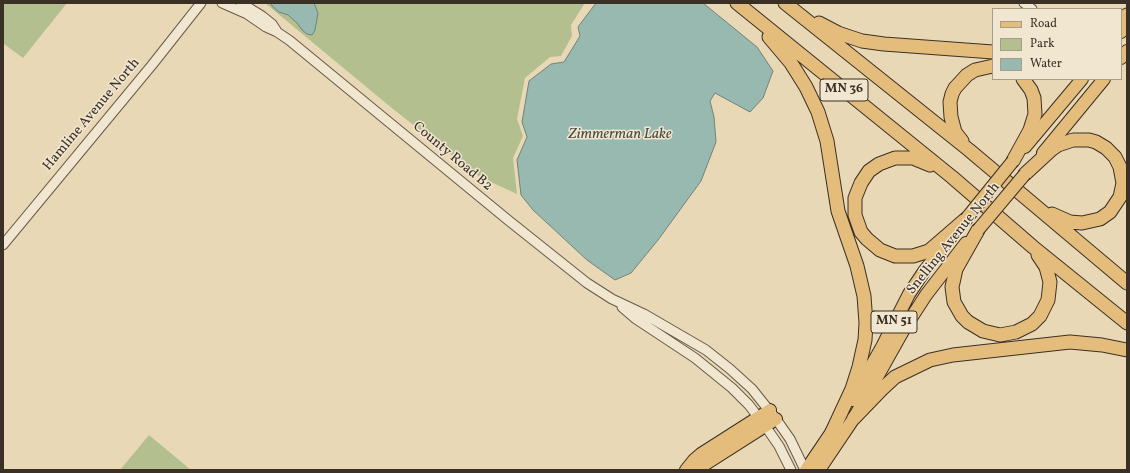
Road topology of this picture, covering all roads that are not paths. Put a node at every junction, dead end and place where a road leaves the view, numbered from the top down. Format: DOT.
graph roads {
  1 [pos="201,3"];
  2 [pos="222,3"];
  3 [pos="241,3"];
  4 [pos="252,3"];
  5 [pos="732,3"];
  6 [pos="737,3"];
  7 [pos="785,3"];
  8 [pos="789,3"];
  9 [pos="275,28"];
  10 [pos="992,52"];
  11 [pos="992,66"];
  12 [pos="1024,80"];
  13 [pos="1081,80"];
  14 [pos="1103,80"];
  15 [pos="968,150"];
  16 [pos="1013,161"];
  17 [pos="1025,174"];
  18 [pos="952,177"];
  19 [pos="1028,199"];
  20 [pos="966,219"];
  21 [pos="978,230"];
  22 [pos="3,244"];
  23 [pos="1033,246"];
  24 [pos="1127,283"];
  25 [pos="612,299"];
  26 [pos="1127,323"];
  27 [pos="1127,350"];
  28 [pos="1127,354"];
  29 [pos="913,368"];
  30 [pos="773,414"];
  31 [pos="854,418"];
  32 [pos="762,421"];
  33 [pos="832,432"];
  34 [pos="822,466"];
  35 [pos="686,470"];
  36 [pos="696,470"];
  37 [pos="791,470"];
  38 [pos="805,470"];
  1 -- 22 [label="street, Hamline Avenue North"];
  2 -- 9 [label="street, County Road B2"];
  3 -- 9 [label="street, County Road B2"];
  4 -- 9 [label="street"];
  5 -- 33 [label="highway"];
  6 -- 18 [label="highway, MN 36"];
  7 -- 15 [label="highway, MN 36"];
  8 -- 10 [label="highway"];
  9 -- 25 [label="street, County Road B2"];
  11 -- 15 [label="highway"];
  12 -- 16 [label="highway"];
  13 -- 16 [label="main road, Snelling Avenue North / MN 51"];
  14 -- 17 [label="main road, Snelling Avenue North / MN 51"];
  15 -- 19 [label="highway, MN 36"];
  16 -- 20 [label="main road, Snelling Avenue North / MN 51, bridge"];
  17 -- 19 [label="highway"];
  17 -- 21 [label="main road, Snelling Avenue North / MN 51, bridge"];
  18 -- 20 [label="highway"];
  18 -- 23 [label="highway, MN 36"];
  19 -- 24 [label="highway, MN 36"];
  20 -- 33 [label="main road, Snelling Avenue North / MN 51"];
  21 -- 23 [label="highway"];
  21 -- 31 [label="main road, Snelling Avenue North / MN 51"];
  23 -- 26 [label="highway, MN 36"];
  25 -- 30 [label="street, County Road B2"];
  25 -- 32 [label="street, County Road B2"];
  27 -- 29 [label="highway"];
  28 -- 29 [label="highway"];
  29 -- 31 [label="highway"];
  30 -- 32 [label="main road"];
  30 -- 38 [label="street, County Road B2"];
  31 -- 34 [label="main road, Snelling Avenue North / MN 51"];
  32 -- 35 [label="main road"];
  32 -- 36 [label="main road"];
  32 -- 37 [label="street, County Road B2"];
  33 -- 38 [label="main road, Snelling Avenue North / MN 51"];
}
